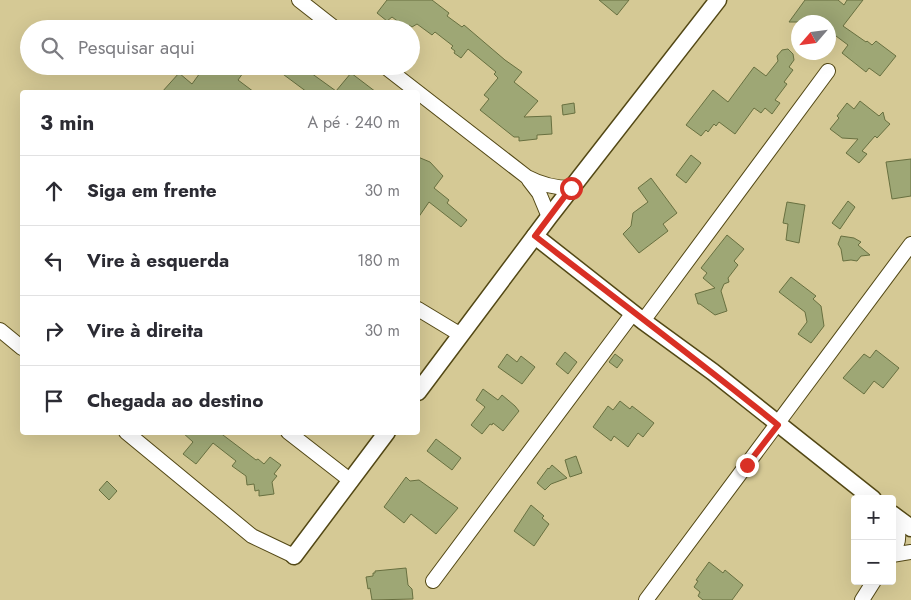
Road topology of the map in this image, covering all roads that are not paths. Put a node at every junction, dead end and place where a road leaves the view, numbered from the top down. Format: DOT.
graph roads {
  1 [pos="299,0"];
  2 [pos="712,3"];
  3 [pos="325,20"];
  4 [pos="828,72"];
  5 [pos="396,75"];
  6 [pos="415,90"];
  7 [pos="420,94"];
  8 [pos="527,177"];
  9 [pos="571,188"];
  10 [pos="549,217"];
  11 [pos="535,236"];
  12 [pos="911,244"];
  13 [pos="420,310"];
  14 [pos="638,317"];
  15 [pos="0,330"];
  16 [pos="461,335"];
  17 [pos="20,346"];
  18 [pos="420,389"];
  19 [pos="778,425"];
  20 [pos="130,435"];
  21 [pos="292,435"];
  22 [pos="385,435"];
  23 [pos="351,481"];
  24 [pos="867,495"];
  25 [pos="896,517"];
  26 [pos="896,524"];
  27 [pos="911,528"];
  28 [pos="896,548"];
  29 [pos="911,552"];
  30 [pos="896,554"];
  31 [pos="294,556"];
  32 [pos="433,581"];
  33 [pos="871,585"];
  34 [pos="646,600"];
  35 [pos="862,600"];
  1 -- 3 [label="street"];
  2 -- 9 [label="street"];
  4 -- 14 [label="street"];
  5 -- 6 [label="street"];
  7 -- 8 [label="street"];
  8 -- 9 [label="street"];
  8 -- 10 [label="street"];
  9 -- 10 [label="street"];
  10 -- 11 [label="street"];
  11 -- 14 [label="street"];
  11 -- 16 [label="street"];
  12 -- 19 [label="street"];
  13 -- 16 [label="street"];
  14 -- 19 [label="street"];
  14 -- 32 [label="street"];
  15 -- 17 [label="street"];
  16 -- 18 [label="street"];
  19 -- 24 [label="street"];
  19 -- 34 [label="street"];
  20 -- 31 [label="street"];
  21 -- 23 [label="street"];
  22 -- 23 [label="street"];
  23 -- 31 [label="street"];
  25 -- 27 [label="street"];
  26 -- 28 [label="street"];
  29 -- 30 [label="street"];
  33 -- 35 [label="street"];
}
